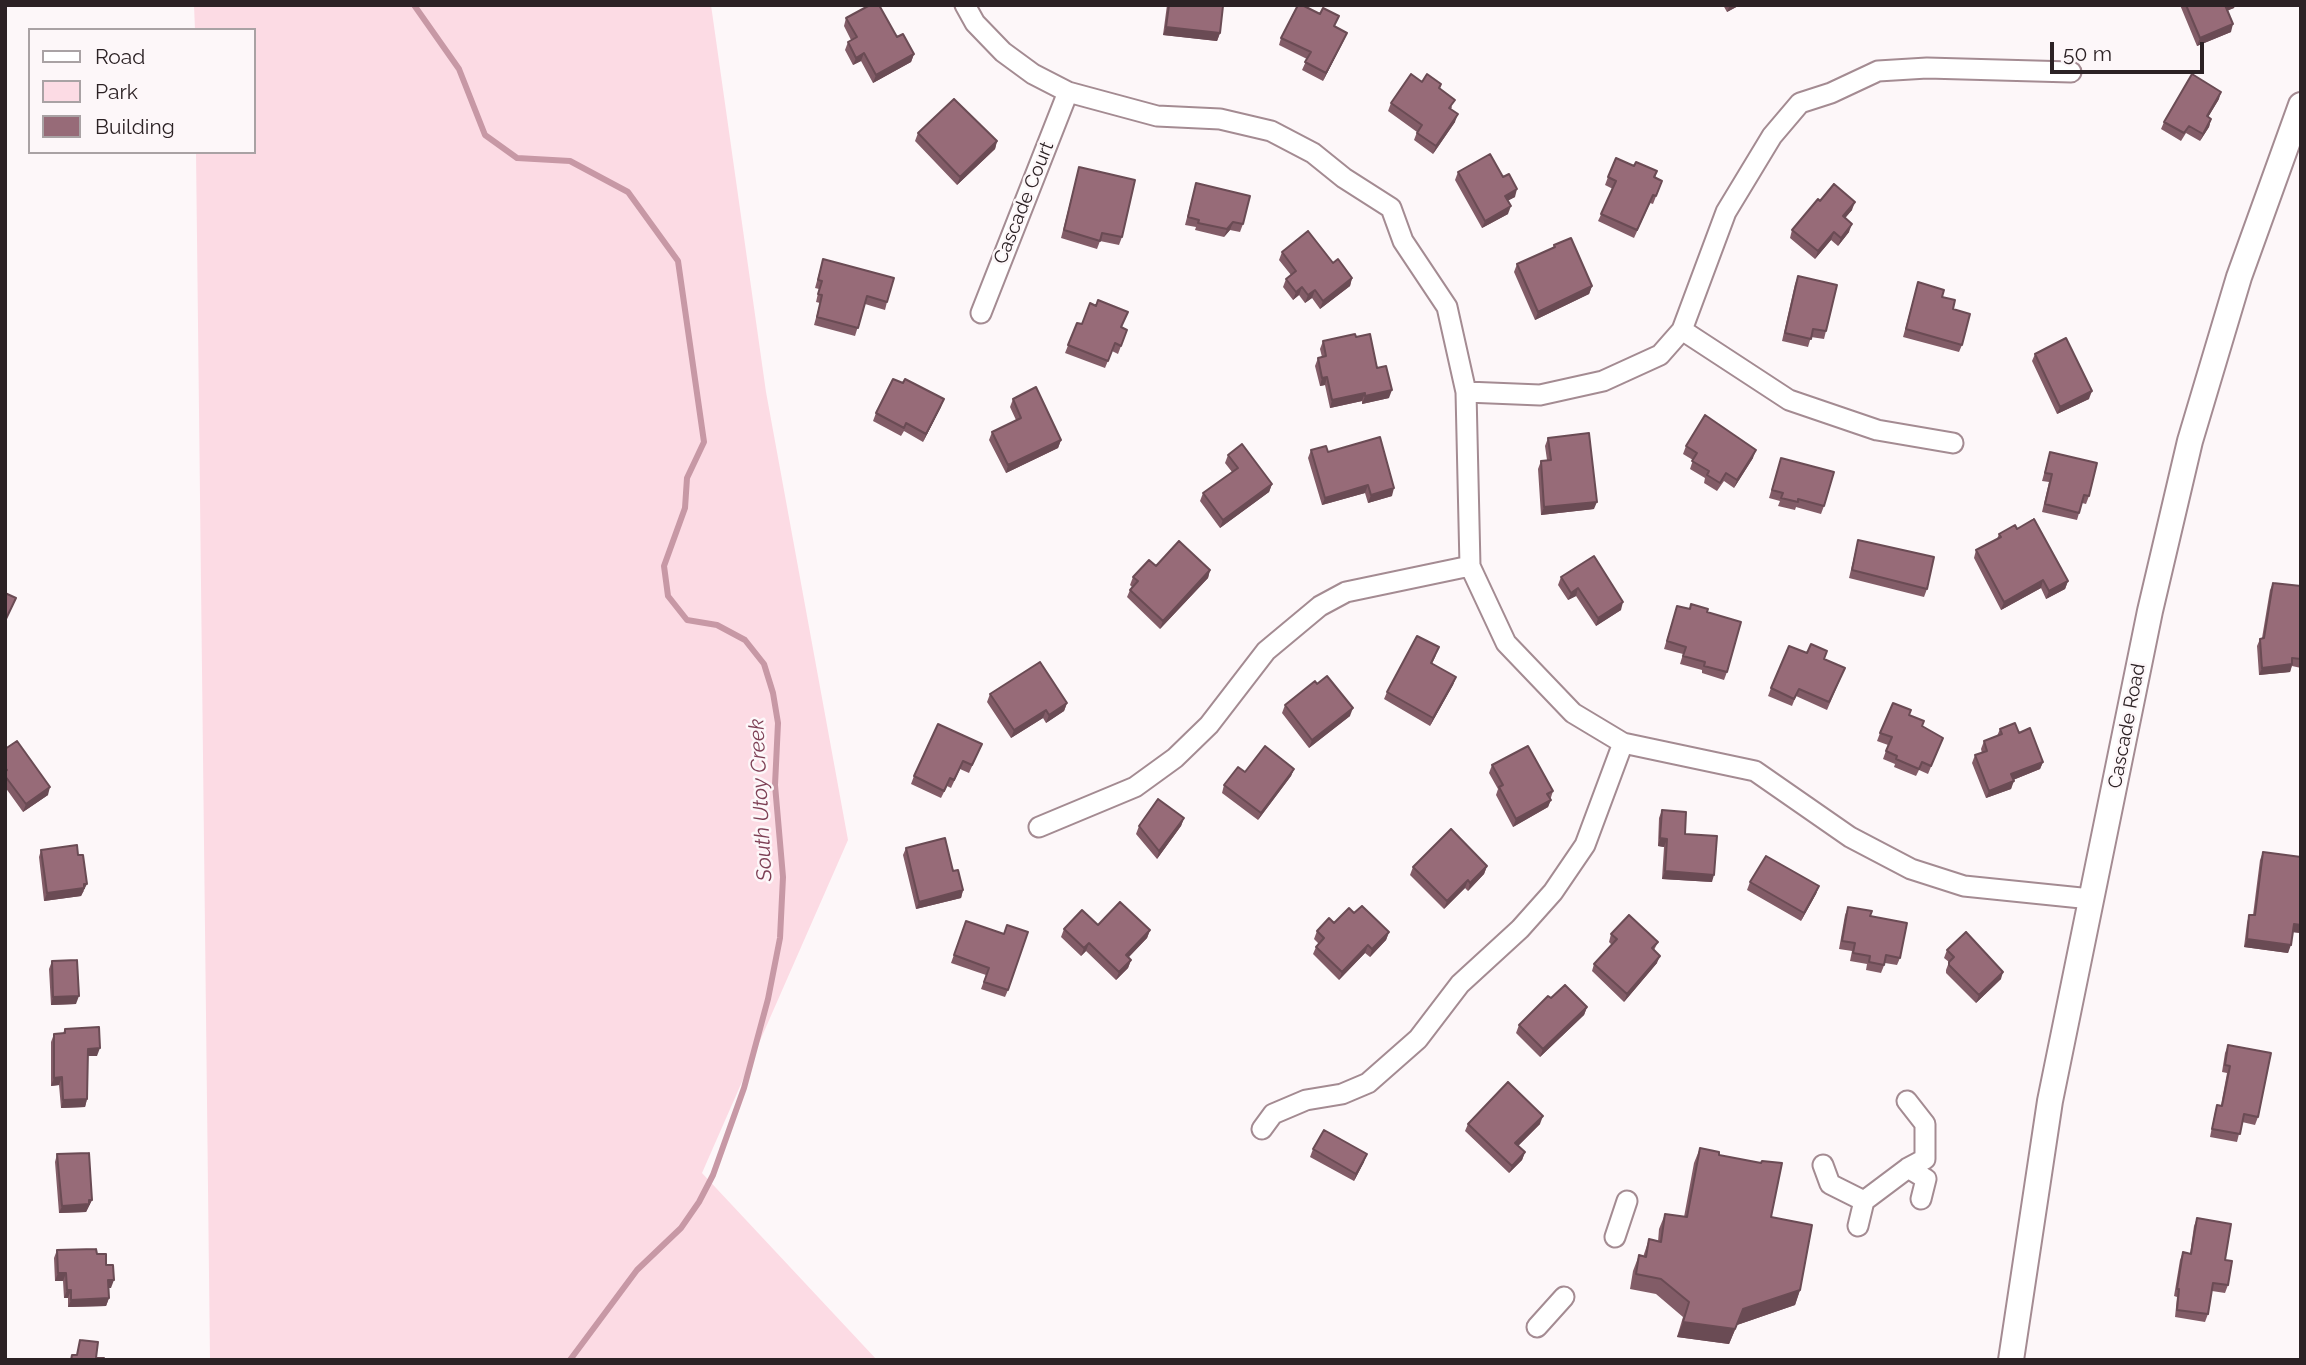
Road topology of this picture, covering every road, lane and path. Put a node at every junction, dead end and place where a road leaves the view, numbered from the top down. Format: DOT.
graph roads {
  1 [pos="965,5"];
  2 [pos="2071,72"];
  3 [pos="1068,92"];
  4 [pos="2301,105"];
  5 [pos="981,313"];
  6 [pos="1682,330"];
  7 [pos="1466,391"];
  8 [pos="1953,443"];
  9 [pos="1470,566"];
  10 [pos="1623,743"];
  11 [pos="1040,827"];
  12 [pos="2091,899"];
  13 [pos="1907,1101"];
  14 [pos="1262,1129"];
  15 [pos="1823,1165"];
  16 [pos="1908,1168"];
  17 [pos="1921,1199"];
  18 [pos="1627,1201"];
  19 [pos="1864,1201"];
  20 [pos="1858,1226"];
  21 [pos="1615,1237"];
  22 [pos="1564,1297"];
  23 [pos="1537,1327"];
  24 [pos="2011,1360"];
  1 -- 3 [label="street"];
  2 -- 6 [label="street"];
  3 -- 5 [label="street, Cascade Court"];
  3 -- 7 [label="street"];
  4 -- 12 [label="main road, Cascade Road"];
  6 -- 7 [label="street"];
  6 -- 8 [label="street"];
  7 -- 9 [label="street"];
  9 -- 10 [label="street"];
  9 -- 11 [label="street"];
  10 -- 12 [label="street"];
  10 -- 14 [label="street"];
  12 -- 24 [label="main road, Cascade Road"];
  13 -- 16 [label="street"];
  15 -- 19 [label="street"];
  16 -- 17 [label="street"];
  16 -- 19 [label="street"];
  18 -- 21 [label="street"];
  19 -- 20 [label="street"];
  22 -- 23 [label="street"];
}
